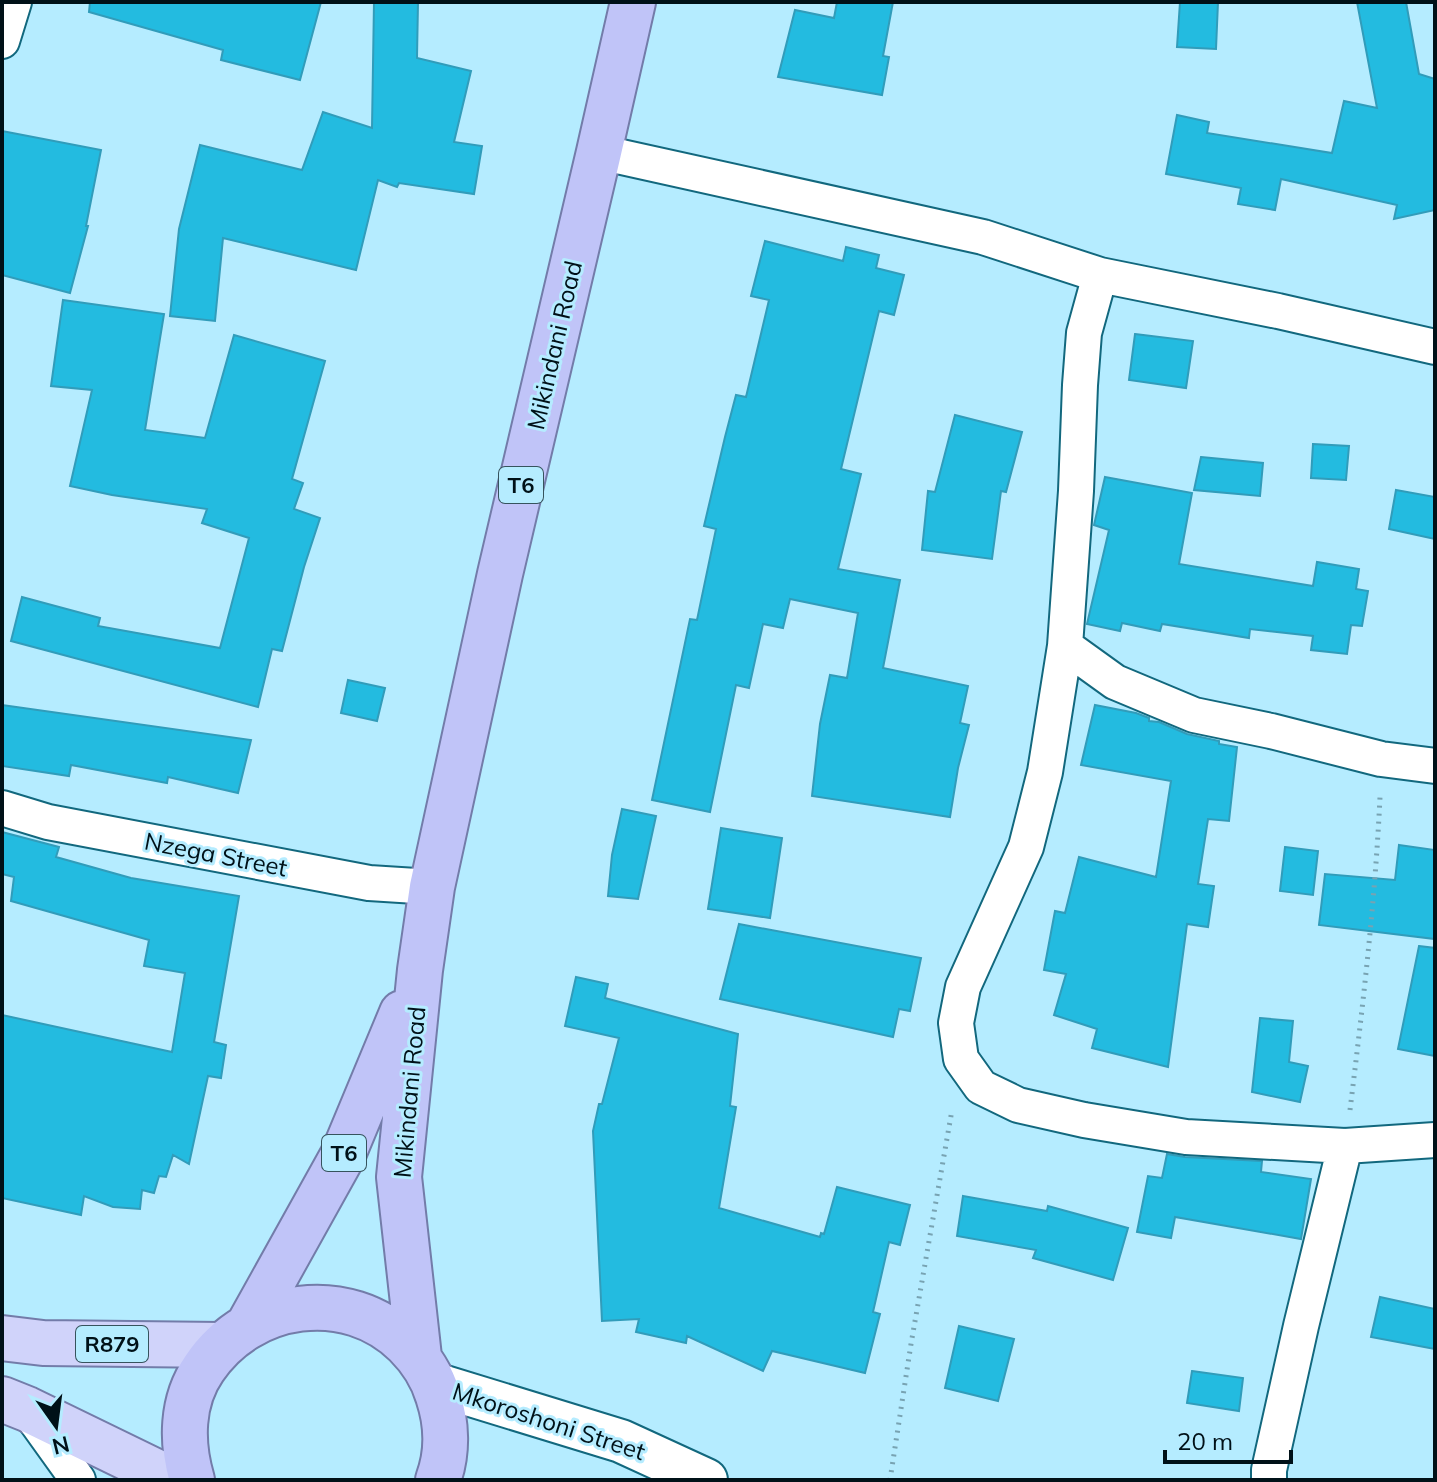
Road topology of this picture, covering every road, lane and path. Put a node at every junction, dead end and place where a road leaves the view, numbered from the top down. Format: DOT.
graph roads {
  1 [pos="14,2"];
  2 [pos="633,2"];
  3 [pos="2,41"];
  4 [pos="599,152"];
  5 [pos="1100,275"];
  6 [pos="1435,347"];
  7 [pos="1065,646"];
  8 [pos="1381,759"];
  9 [pos="1435,766"];
  10 [pos="2,808"];
  11 [pos="432,887"];
  12 [pos="420,970"];
  13 [pos="961,1059"];
  14 [pos="1435,1140"];
  15 [pos="1345,1146"];
  16 [pos="235,1335"];
  17 [pos="2,1338"];
  18 [pos="427,1370"];
  19 [pos="15,1404"];
  20 [pos="78,1480"];
  21 [pos="173,1480"];
  22 [pos="192,1480"];
  23 [pos="438,1480"];
  24 [pos="706,1480"];
  25 [pos="890,1480"];
  26 [pos="1269,1480"];
  1 -- 3 [label="street"];
  2 -- 4 [label="highway, Mikindani Road / T6"];
  4 -- 5 [label="street"];
  4 -- 11 [label="highway, Mikindani Road / T6"];
  5 -- 6 [label="street"];
  5 -- 7 [label="street"];
  7 -- 8 [label="street"];
  7 -- 13 [label="street"];
  8 -- 9 [label="street"];
  8 -- 15 [label="path"];
  10 -- 11 [label="street, Nzega Street"];
  11 -- 12 [label="highway, Mikindani Road / T6"];
  12 -- 16 [label="highway, Mikindani Road / T6"];
  12 -- 18 [label="highway, Mikindani Road / T6"];
  13 -- 15 [label="street"];
  13 -- 25 [label="path"];
  14 -- 15 [label="street"];
  15 -- 26 [label="street"];
  16 -- 17 [label="main road, R879"];
  16 -- 18 [label="highway"];
  16 -- 22 [label="highway, T6"];
  18 -- 23 [label="highway, T6"];
  18 -- 24 [label="street, Mkoroshoni Street"];
  19 -- 20 [label="street"];
  19 -- 21 [label="main road"];
}
